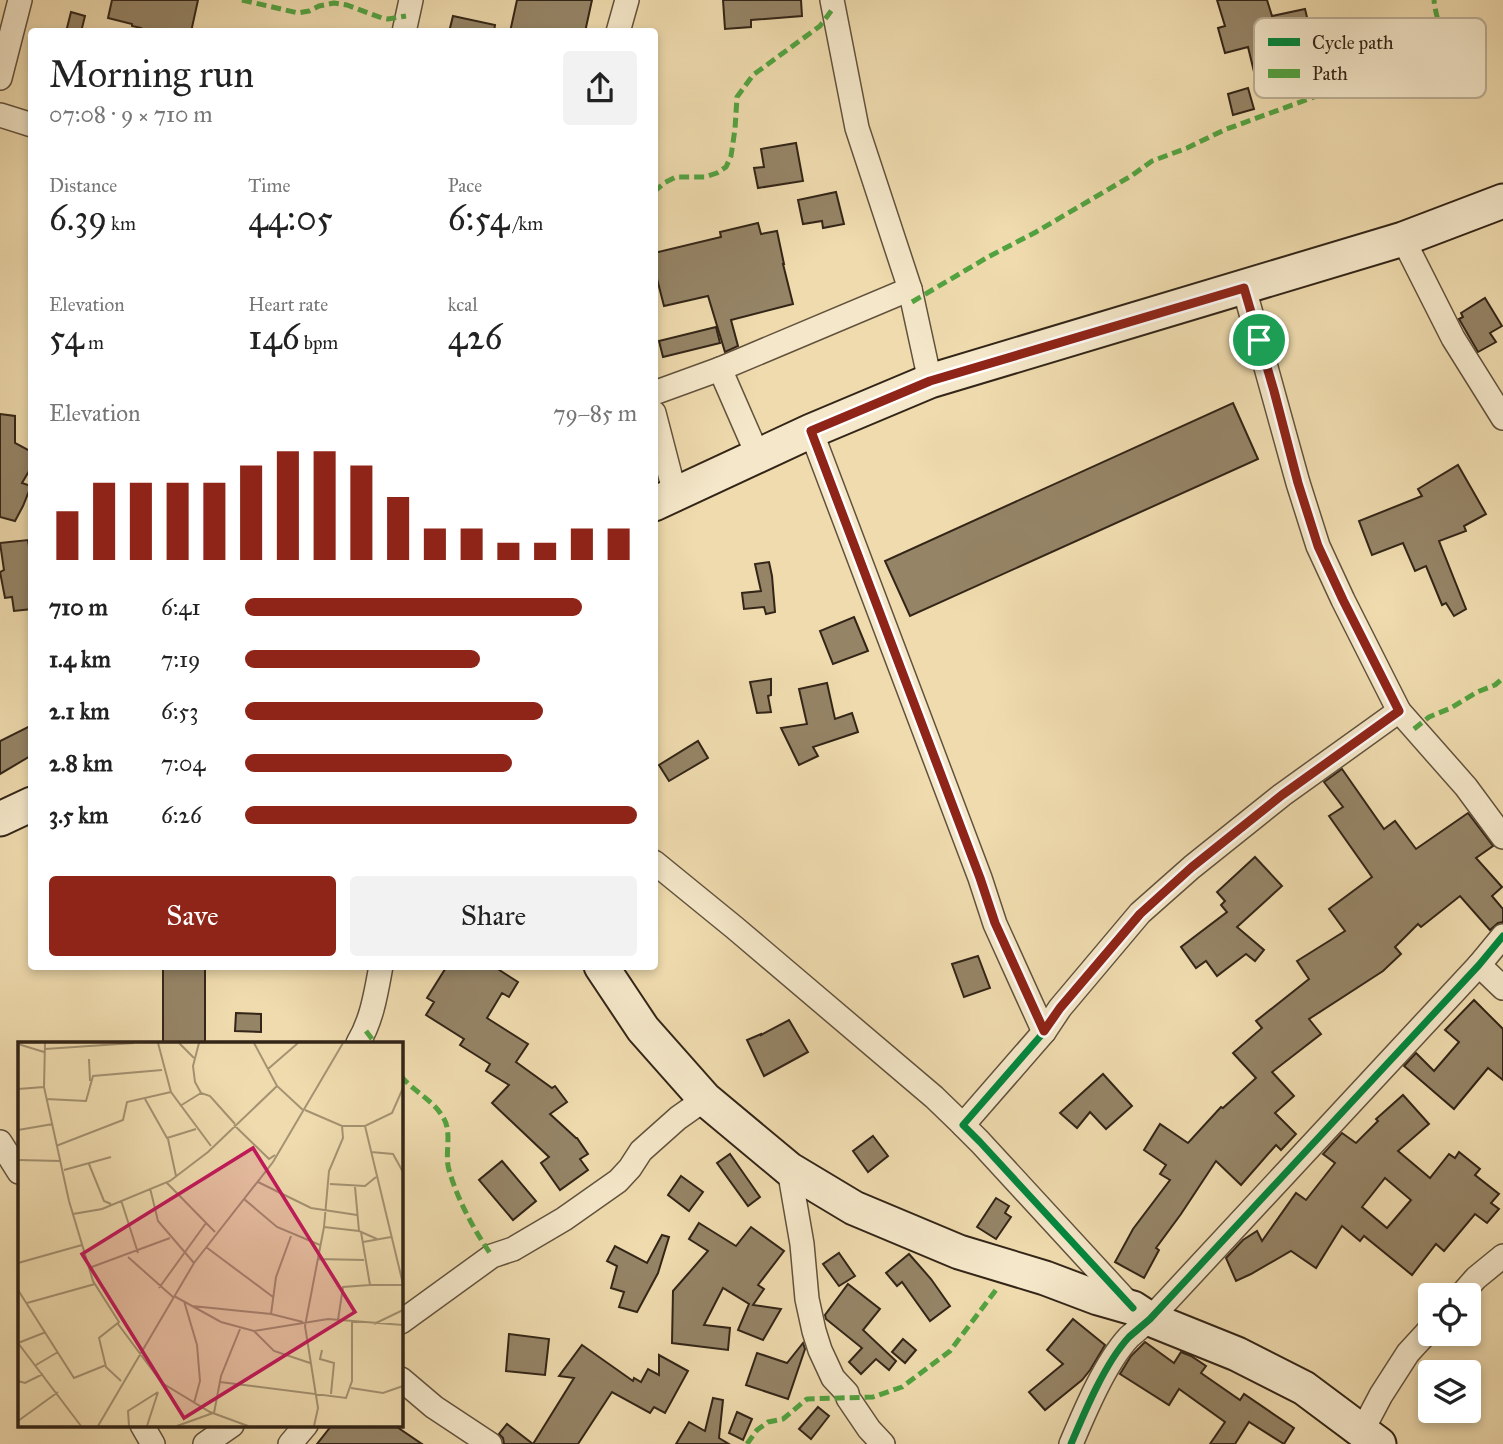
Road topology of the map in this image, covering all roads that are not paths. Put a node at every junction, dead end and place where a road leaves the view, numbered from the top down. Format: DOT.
graph roads {
  1 [pos="20,0"];
  2 [pos="411,0"];
  3 [pos="627,0"];
  4 [pos="832,0"];
  5 [pos="405,28"];
  6 [pos="619,28"];
  7 [pos="0,78"];
  8 [pos="0,115"];
  9 [pos="28,124"];
  10 [pos="1503,201"];
  11 [pos="1403,239"];
  12 [pos="1244,288"];
  13 [pos="910,289"];
  14 [pos="720,369"];
  15 [pos="930,381"];
  16 [pos="658,392"];
  17 [pos="1503,418"];
  18 [pos="811,431"];
  19 [pos="658,444"];
  20 [pos="758,456"];
  21 [pos="665,499"];
  22 [pos="1399,711"];
  23 [pos="28,806"];
  24 [pos="0,819"];
  25 [pos="1503,837"];
  26 [pos="658,865"];
  27 [pos="1503,936"];
  28 [pos="1479,965"];
  29 [pos="380,970"];
  30 [pos="603,970"];
  31 [pos="1503,988"];
  32 [pos="1044,1031"];
  33 [pos="359,1042"];
  34 [pos="705,1098"];
  35 [pos="963,1125"];
  36 [pos="8,1150"];
  37 [pos="789,1169"];
  38 [pos="18,1170"];
  39 [pos="1503,1256"];
  40 [pos="1472,1283"];
  41 [pos="1142,1314"];
  42 [pos="402,1321"];
  43 [pos="1418,1342"];
  44 [pos="402,1380"];
  45 [pos="143,1426"];
  46 [pos="231,1426"];
  47 [pos="305,1426"];
  48 [pos="1371,1438"];
  49 [pos="153,1444"];
  50 [pos="205,1444"];
  51 [pos="290,1444"];
  52 [pos="490,1444"];
  53 [pos="883,1444"];
  54 [pos="1071,1444"];
  1 -- 7 [label="street"];
  2 -- 5 [label="street"];
  3 -- 6 [label="street"];
  4 -- 13 [label="street"];
  8 -- 9 [label="street"];
  10 -- 11 [label="main road"];
  11 -- 12 [label="main road"];
  11 -- 17 [label="street"];
  12 -- 15 [label="main road"];
  12 -- 22 [label="street"];
  13 -- 14 [label="street"];
  13 -- 15 [label="street"];
  14 -- 16 [label="street"];
  14 -- 20 [label="street"];
  15 -- 18 [label="main road"];
  18 -- 20 [label="main road"];
  18 -- 32 [label="street"];
  19 -- 21 [label="street"];
  20 -- 21 [label="main road"];
  22 -- 25 [label="street"];
  22 -- 32 [label="street"];
  23 -- 24 [label="main road"];
  26 -- 35 [label="street"];
  27 -- 28 [label="street"];
  28 -- 31 [label="street"];
  28 -- 41 [label="street"];
  29 -- 33 [label="street"];
  30 -- 34 [label="main road"];
  32 -- 35 [label="street"];
  34 -- 37 [label="main road"];
  34 -- 42 [label="street"];
  35 -- 41 [label="street"];
  36 -- 38 [label="street"];
  37 -- 41 [label="main road"];
  37 -- 53 [label="street"];
  39 -- 40 [label="street"];
  41 -- 48 [label="main road"];
  41 -- 54 [label="street"];
  43 -- 48 [label="street"];
  44 -- 52 [label="street"];
  45 -- 49 [label="street"];
  46 -- 50 [label="street"];
  47 -- 51 [label="street"];
}
